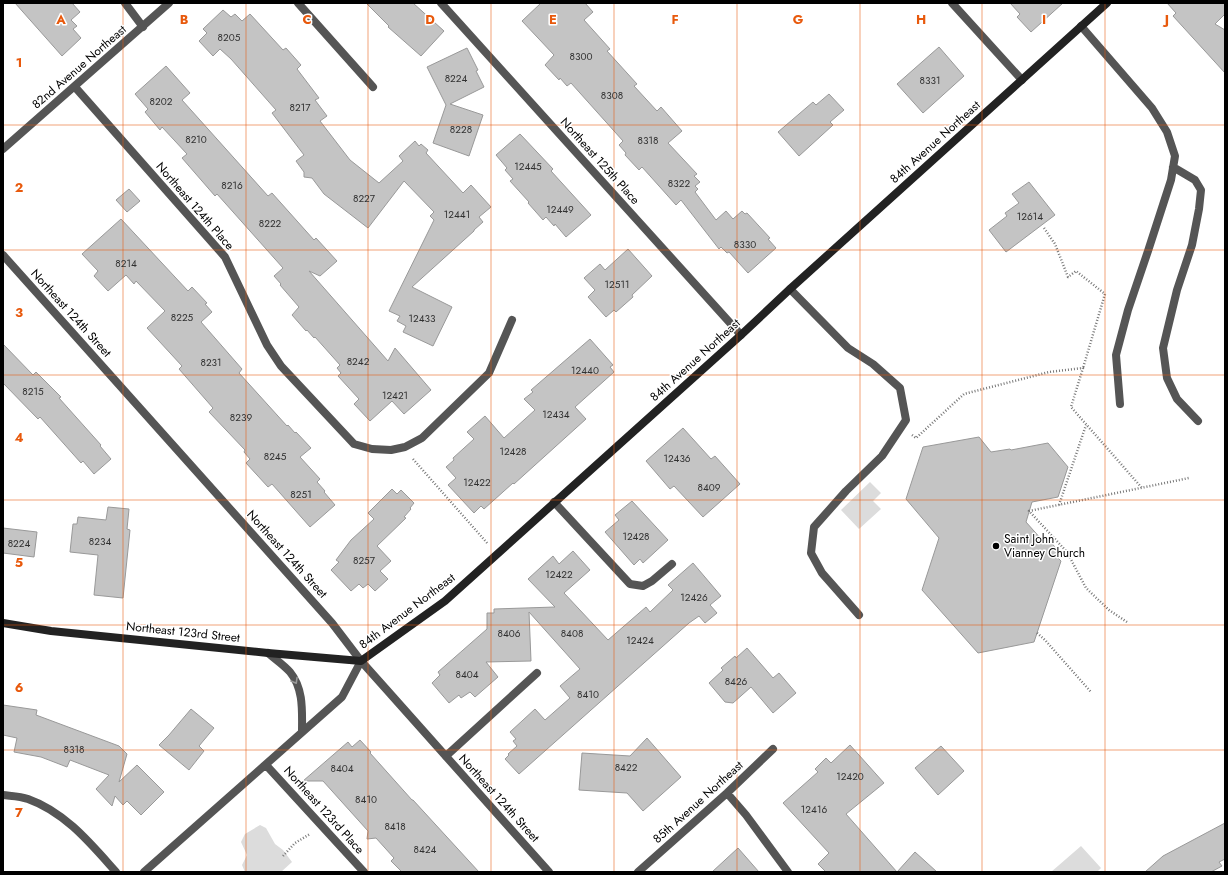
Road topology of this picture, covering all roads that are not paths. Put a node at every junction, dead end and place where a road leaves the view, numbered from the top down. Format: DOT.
graph roads {
  1 [pos="124,3"];
  2 [pos="169,3"];
  3 [pos="298,3"];
  4 [pos="441,3"];
  5 [pos="952,3"];
  6 [pos="1107,3"];
  7 [pos="1081,26"];
  8 [pos="143,27"];
  9 [pos="1022,80"];
  10 [pos="75,87"];
  11 [pos="374,87"];
  12 [pos="3,149"];
  13 [pos="1173,167"];
  14 [pos="3,255"];
  15 [pos="790,289"];
  16 [pos="512,320"];
  17 [pos="741,335"];
  18 [pos="1120,404"];
  19 [pos="1198,421"];
  20 [pos="554,502"];
  21 [pos="672,564"];
  22 [pos="859,615"];
  23 [pos="3,623"];
  24 [pos="268,653"];
  25 [pos="361,661"];
  26 [pos="537,673"];
  27 [pos="302,732"];
  28 [pos="773,749"];
  29 [pos="446,756"];
  30 [pos="266,764"];
  31 [pos="727,793"];
  32 [pos="3,795"];
  33 [pos="116,872"];
  34 [pos="144,872"];
  35 [pos="364,872"];
  36 [pos="549,872"];
  37 [pos="638,872"];
  38 [pos="788,872"];
  1 -- 8 [label="street"];
  2 -- 8 [label="street, 82nd Avenue Northeast"];
  3 -- 11 [label="street"];
  4 -- 17 [label="street, Northeast 125th Place"];
  5 -- 9 [label="street"];
  6 -- 7 [label="street, 84th Avenue Northeast"];
  7 -- 9 [label="street, 84th Avenue Northeast"];
  7 -- 13 [label="street"];
  8 -- 10 [label="street, 82nd Avenue Northeast"];
  9 -- 15 [label="street, 84th Avenue Northeast"];
  10 -- 12 [label="street, 82nd Avenue Northeast"];
  10 -- 16 [label="street, Northeast 124th Place"];
  13 -- 18 [label="street"];
  13 -- 19 [label="street"];
  14 -- 25 [label="street, Northeast 124th Street"];
  15 -- 17 [label="street, 84th Avenue Northeast"];
  15 -- 22 [label="street"];
  17 -- 20 [label="street, 84th Avenue Northeast"];
  20 -- 21 [label="street"];
  20 -- 25 [label="street, 84th Avenue Northeast"];
  23 -- 24 [label="street, Northeast 123rd Street"];
  24 -- 25 [label="street, Northeast 123rd Street"];
  24 -- 27 [label="street, one-way"];
  25 -- 27 [label="street, 84th Avenue Northeast"];
  25 -- 29 [label="street, Northeast 124th Street"];
  26 -- 29 [label="street"];
  27 -- 30 [label="street, 84th Avenue Northeast"];
  28 -- 31 [label="street, 85th Avenue Northeast"];
  29 -- 36 [label="street, Northeast 124th Street"];
  30 -- 34 [label="street, 84th Avenue Northeast"];
  30 -- 35 [label="street, Northeast 123rd Place"];
  31 -- 37 [label="street, 85th Avenue Northeast"];
  31 -- 38 [label="street"];
  32 -- 33 [label="street"];
}
